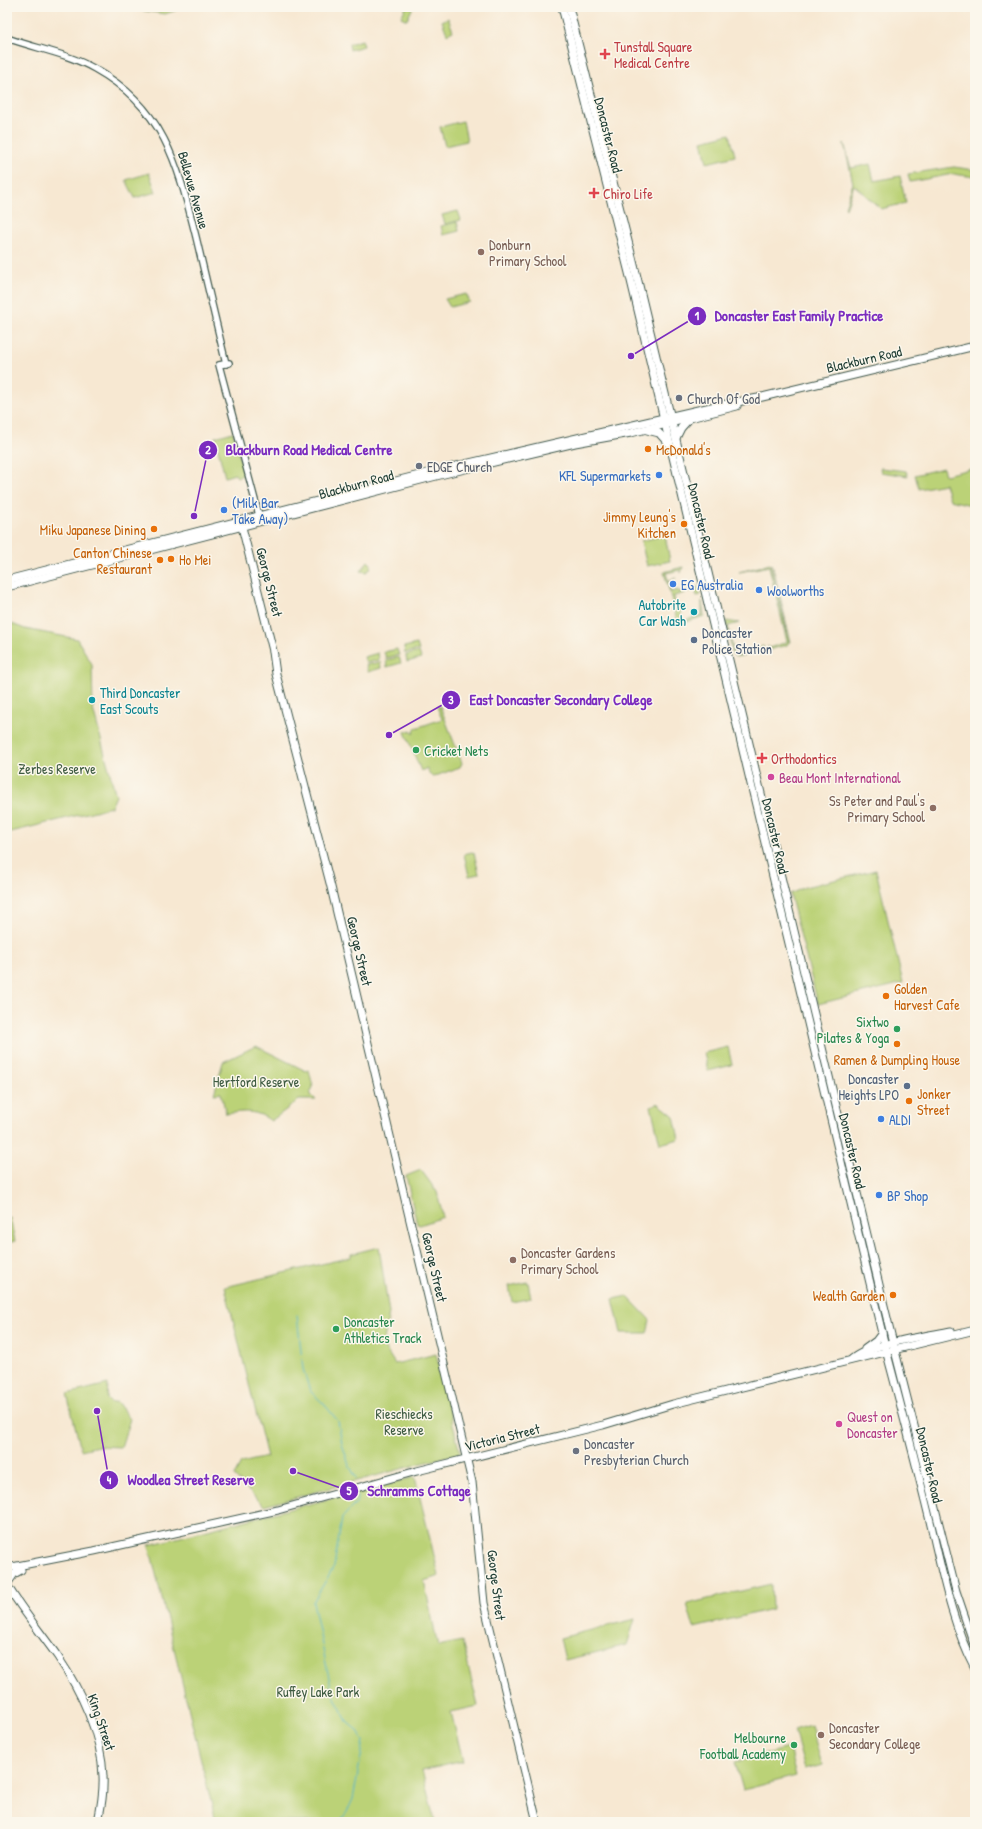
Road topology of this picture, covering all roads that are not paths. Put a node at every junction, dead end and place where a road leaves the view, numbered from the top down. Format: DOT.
graph roads {
  1 [pos="562,7"];
  2 [pos="569,7"];
  3 [pos="7,38"];
  4 [pos="599,142"];
  5 [pos="975,346"];
  6 [pos="758,398"];
  7 [pos="660,403"];
  8 [pos="691,418"];
  9 [pos="668,420"];
  10 [pos="644,426"];
  11 [pos="676,438"];
  12 [pos="671,448"];
  13 [pos="259,518"];
  14 [pos="241,523"];
  15 [pos="132,550"];
  16 [pos="7,580"];
  17 [pos="7,587"];
  18 [pos="719,617"];
  19 [pos="711,620"];
  20 [pos="781,892"];
  21 [pos="862,1215"];
  22 [pos="864,1253"];
  23 [pos="877,1277"];
  24 [pos="876,1307"];
  25 [pos="886,1315"];
  26 [pos="975,1326"];
  27 [pos="975,1330"];
  28 [pos="882,1333"];
  29 [pos="905,1340"];
  30 [pos="890,1348"];
  31 [pos="858,1354"];
  32 [pos="852,1359"];
  33 [pos="909,1417"];
  34 [pos="466,1460"];
  35 [pos="944,1543"];
  36 [pos="936,1545"];
  37 [pos="69,1556"];
  38 [pos="8,1569"];
  39 [pos="20,1570"];
  40 [pos="7,1584"];
  41 [pos="7,1593"];
  42 [pos="45,1640"];
  43 [pos="972,1640"];
  44 [pos="963,1642"];
  45 [pos="975,1647"];
  46 [pos="975,1668"];
  47 [pos="98,1822"];
  48 [pos="537,1822"];
  1 -- 4 [label="main road, Doncaster Road"];
  2 -- 4 [label="main road, Doncaster Road"];
  3 -- 13 [label="street, Bellevue Avenue"];
  4 -- 7 [label="main road, Doncaster Road"];
  4 -- 9 [label="main road, Doncaster Road"];
  5 -- 6 [label="main road, Blackburn Road"];
  6 -- 8 [label="main road, Blackburn Road"];
  6 -- 9 [label="main road, Blackburn Road"];
  7 -- 9 [label="main road, Doncaster Road"];
  7 -- 10 [label="main road"];
  8 -- 9 [label="main road, Blackburn Road"];
  8 -- 11 [label="main road"];
  9 -- 10 [label="main road, Blackburn Road"];
  9 -- 11 [label="main road, Doncaster Road"];
  9 -- 12 [label="main road, Doncaster Road"];
  10 -- 12 [label="main road"];
  10 -- 13 [label="main road, Blackburn Road"];
  11 -- 18 [label="main road, Doncaster Road"];
  12 -- 19 [label="main road, Doncaster Road"];
  13 -- 14 [label="main road, Blackburn Road"];
  14 -- 15 [label="main road, Blackburn Road"];
  14 -- 34 [label="main road, George Street"];
  15 -- 16 [label="main road, Blackburn Road"];
  15 -- 17 [label="main road, Blackburn Road"];
  18 -- 19 [label="main road"];
  18 -- 20 [label="main road, Doncaster Road"];
  19 -- 20 [label="main road, Doncaster Road"];
  20 -- 21 [label="main road, Doncaster Road"];
  20 -- 22 [label="main road, Doncaster Road"];
  21 -- 22 [label="main road"];
  21 -- 23 [label="main road, Doncaster Road"];
  22 -- 24 [label="main road, Doncaster Road"];
  23 -- 24 [label="main road"];
  23 -- 25 [label="main road, Doncaster Road"];
  24 -- 28 [label="main road, Doncaster Road"];
  25 -- 29 [label="main road"];
  25 -- 30 [label="main road, Doncaster Road"];
  26 -- 29 [label="main road"];
  27 -- 30 [label="main road"];
  28 -- 30 [label="main road, Doncaster Road"];
  28 -- 31 [label="main road"];
  29 -- 30 [label="main road"];
  30 -- 31 [label="main road, Victoria Street"];
  30 -- 32 [label="main road, Victoria Street"];
  30 -- 33 [label="main road, Doncaster Road"];
  31 -- 32 [label="main road, Victoria Street"];
  32 -- 34 [label="main road, Victoria Street"];
  33 -- 35 [label="main road, Doncaster Road"];
  33 -- 36 [label="main road, Doncaster Road"];
  34 -- 37 [label="main road, Victoria Street"];
  34 -- 48 [label="main road, George Street"];
  35 -- 36 [label="main road"];
  35 -- 43 [label="main road, Doncaster Road"];
  36 -- 44 [label="main road, Doncaster Road"];
  37 -- 38 [label="main road, Victoria Street"];
  37 -- 39 [label="main road, Victoria Street"];
  38 -- 39 [label="main road, Victoria Street"];
  39 -- 40 [label="main road"];
  40 -- 42 [label="main road, King Street"];
  41 -- 42 [label="main road, King Street"];
  42 -- 47 [label="main road, King Street"];
  43 -- 44 [label="main road"];
  43 -- 45 [label="main road, Doncaster Road"];
  44 -- 46 [label="main road, Doncaster Road"];
}
